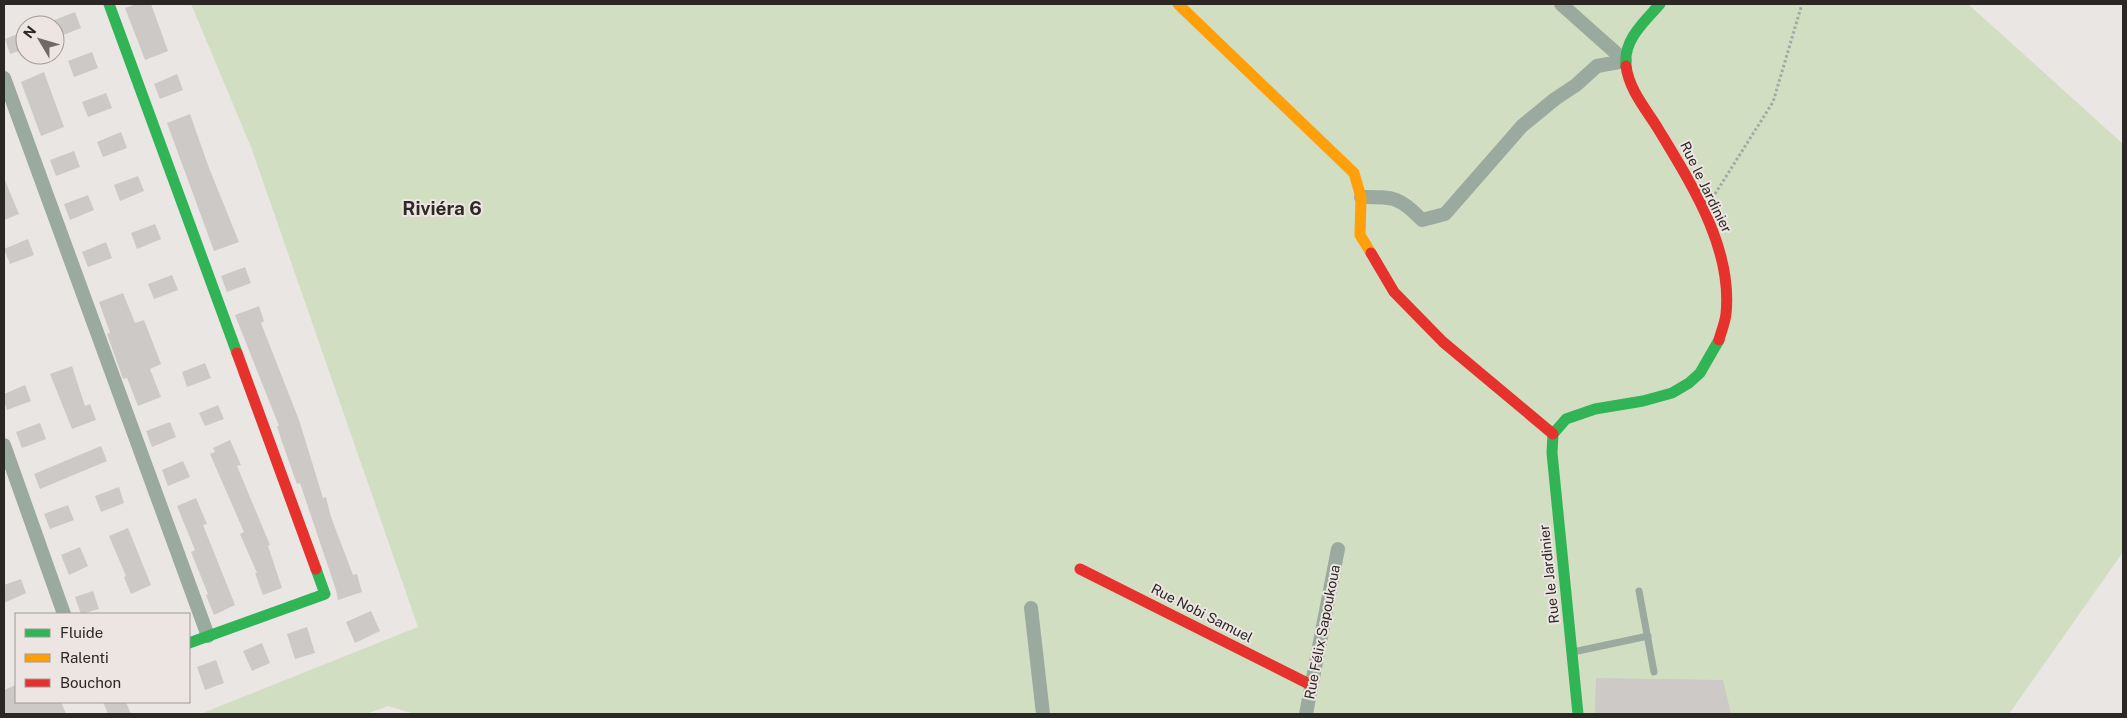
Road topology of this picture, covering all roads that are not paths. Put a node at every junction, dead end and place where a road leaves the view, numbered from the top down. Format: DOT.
graph roads {
  1 [pos="109,4"];
  2 [pos="1178,4"];
  3 [pos="1560,4"];
  4 [pos="1660,4"];
  5 [pos="1625,61"];
  6 [pos="4,78"];
  7 [pos="1361,197"];
  8 [pos="1553,434"];
  9 [pos="4,445"];
  10 [pos="1338,549"];
  11 [pos="1080,569"];
  12 [pos="1639,591"];
  13 [pos="1032,608"];
  14 [pos="64,613"];
  15 [pos="208,636"];
  16 [pos="1648,636"];
  17 [pos="190,643"];
  18 [pos="1572,652"];
  19 [pos="1654,672"];
  20 [pos="1312,685"];
  21 [pos="1043,714"];
  22 [pos="1306,714"];
  23 [pos="1578,714"];
  1 -- 15 [label="street"];
  2 -- 7 [label="street"];
  3 -- 5 [label="street"];
  4 -- 5 [label="street"];
  5 -- 7 [label="street"];
  5 -- 8 [label="street, Rue le Jardinier"];
  6 -- 15 [label="street"];
  7 -- 8 [label="street"];
  8 -- 18 [label="street, Rue le Jardinier"];
  9 -- 14 [label="street"];
  10 -- 20 [label="street, Rue Félix Sapoukoua"];
  11 -- 20 [label="street, Rue Nobi Samuel"];
  12 -- 16 [label="lane"];
  13 -- 21 [label="street"];
  15 -- 17 [label="street"];
  16 -- 18 [label="lane"];
  16 -- 19 [label="lane"];
  18 -- 23 [label="street, Rue le Jardinier"];
  20 -- 22 [label="street, Rue Félix Sapoukoua"];
}
